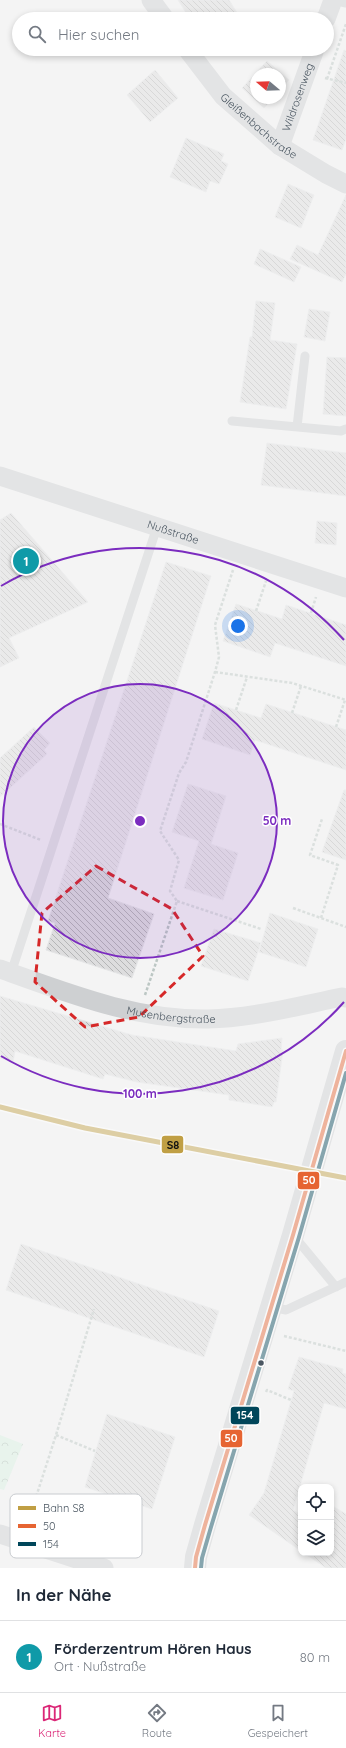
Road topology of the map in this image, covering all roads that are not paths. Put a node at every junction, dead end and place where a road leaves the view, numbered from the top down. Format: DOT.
graph roads {
  1 [pos="151,0"];
  2 [pos="333,0"];
  3 [pos="346,3"];
  4 [pos="160,12"];
  5 [pos="329,12"];
  6 [pos="193,56"];
  7 [pos="312,56"];
  8 [pos="280,146"];
  9 [pos="346,184"];
  10 [pos="305,356"];
  11 [pos="232,421"];
  12 [pos="297,427"];
  13 [pos="346,429"];
  14 [pos="0,476"];
  15 [pos="157,527"];
  16 [pos="346,588"];
  17 [pos="6,971"];
  18 [pos="346,998"];
  19 [pos="346,1051"];
  20 [pos="293,1235"];
  21 [pos="346,1282"];
  22 [pos="336,1287"];
  23 [pos="271,1307"];
  24 [pos="0,1534"];
  25 [pos="10,1538"];
  26 [pos="72,1558"];
  27 [pos="104,1568"];
  28 [pos="195,1568"];
  1 -- 4 [label="street"];
  2 -- 3 [label="lane"];
  2 -- 5 [label="street"];
  6 -- 8 [label="street, Gleißenbachstraße"];
  7 -- 8 [label="street, Wildrosenweg"];
  8 -- 9 [label="street, Gleißenbachstraße"];
  10 -- 12 [label="lane"];
  11 -- 12 [label="lane"];
  12 -- 13 [label="lane"];
  14 -- 15 [label="street, Nußstraße"];
  15 -- 16 [label="street, Nußstraße"];
  15 -- 17 [label="lane"];
  17 -- 18 [label="street, Musenbergstraße"];
  19 -- 20 [label="street"];
  20 -- 22 [label="lane"];
  20 -- 23 [label="street"];
  21 -- 22 [label="lane"];
  22 -- 23 [label="lane"];
  23 -- 28 [label="street"];
  24 -- 25 [label="street"];
  26 -- 27 [label="street"];
}
